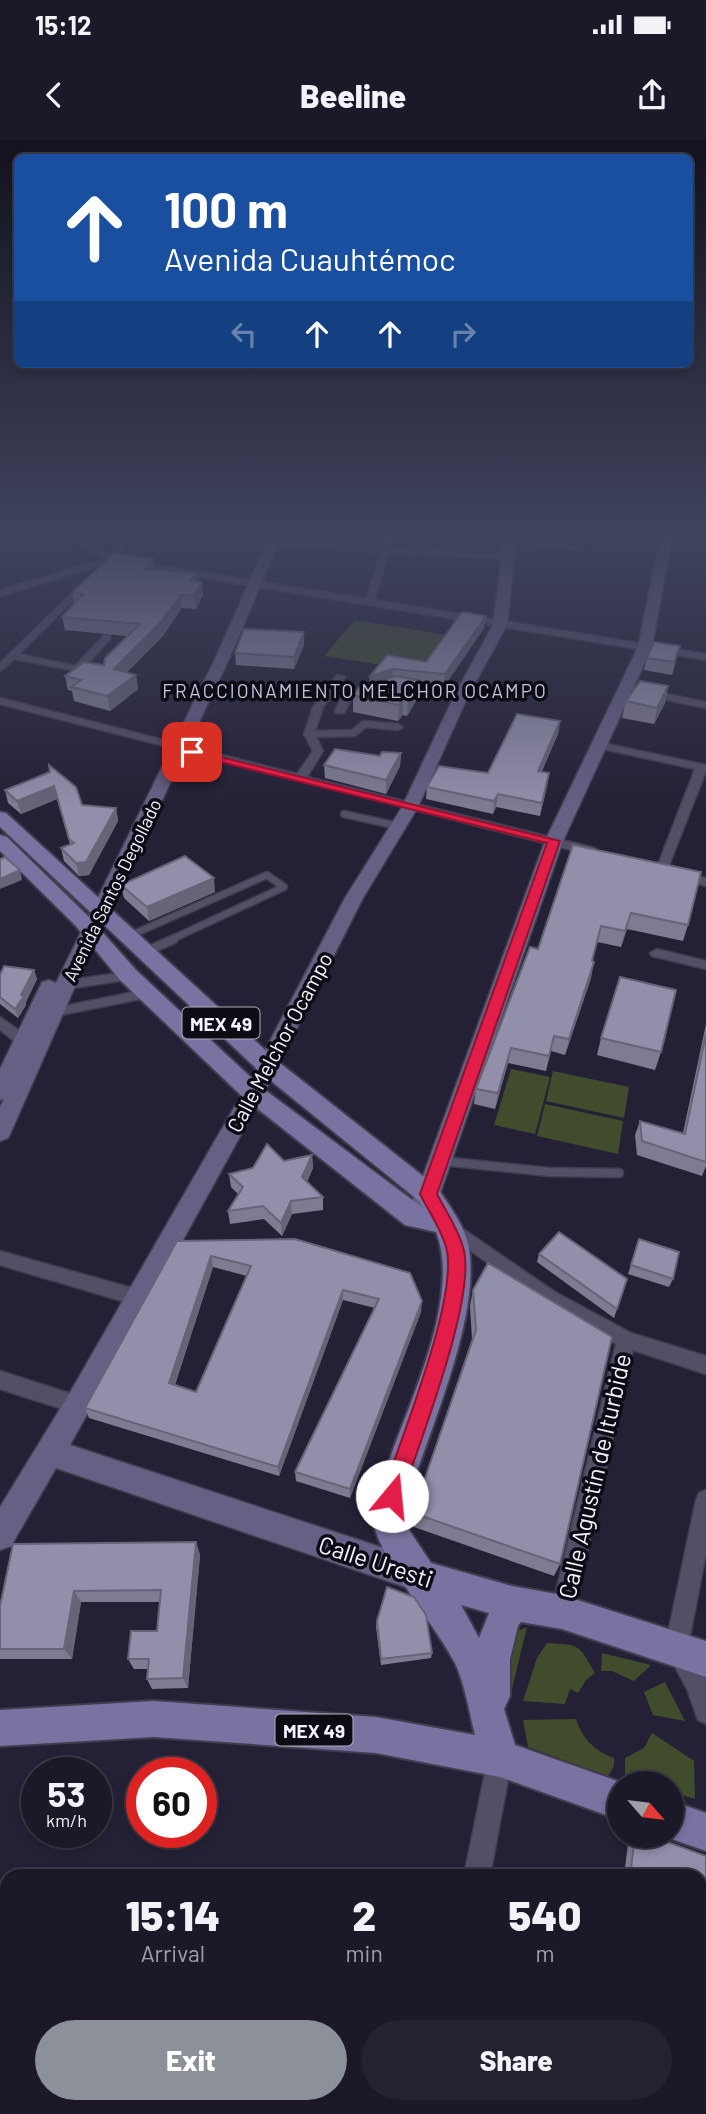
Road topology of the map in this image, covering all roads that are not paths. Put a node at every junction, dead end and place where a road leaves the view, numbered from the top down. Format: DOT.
graph roads {
  1 [pos="45,625"];
  2 [pos="232,625"];
  3 [pos="500,625"];
  4 [pos="649,625"];
  5 [pos="107,637"];
  6 [pos="645,647"];
  7 [pos="13,656"];
  8 [pos="706,657"];
  9 [pos="0,668"];
  10 [pos="77,669"];
  11 [pos="102,675"];
  12 [pos="340,677"];
  13 [pos="624,689"];
  14 [pos="461,696"];
  15 [pos="0,701"];
  16 [pos="706,705"];
  17 [pos="340,711"];
  18 [pos="398,727"];
  19 [pos="309,734"];
  20 [pos="598,745"];
  21 [pos="174,747"];
  22 [pos="704,768"];
  23 [pos="300,779"];
  24 [pos="410,807"];
  25 [pos="344,814"];
  26 [pos="0,817"];
  27 [pos="398,826"];
  28 [pos="0,841"];
  29 [pos="554,841"];
  30 [pos="609,856"];
  31 [pos="649,867"];
  32 [pos="662,870"];
  33 [pos="706,882"];
  34 [pos="91,916"];
  35 [pos="127,937"];
  36 [pos="144,952"];
  37 [pos="657,953"];
  38 [pos="706,965"];
  39 [pos="128,975"];
  40 [pos="66,985"];
  41 [pos="148,993"];
  42 [pos="54,1012"];
  43 [pos="0,1022"];
  44 [pos="32,1041"];
  45 [pos="268,1066"];
  46 [pos="4,1091"];
  47 [pos="253,1093"];
  48 [pos="336,1118"];
  49 [pos="0,1132"];
  50 [pos="310,1138"];
  51 [pos="439,1161"];
  52 [pos="620,1173"];
  53 [pos="428,1194"];
  54 [pos="414,1217"];
  55 [pos="445,1223"];
  56 [pos="0,1258"];
  57 [pos="139,1298"];
  58 [pos="626,1340"];
  59 [pos="706,1365"];
  60 [pos="0,1380"];
  61 [pos="78,1405"];
  62 [pos="49,1452"];
  63 [pos="706,1500"];
  64 [pos="0,1535"];
  65 [pos="423,1577"];
  66 [pos="512,1603"];
  67 [pos="562,1612"];
  68 [pos="691,1653"];
  69 [pos="706,1712"];
  70 [pos="0,1728"];
  71 [pos="509,1761"];
  72 [pos="607,1796"];
  73 [pos="684,1824"];
  74 [pos="706,1832"];
  75 [pos="479,1869"];
  1 -- 7 [label="street"];
  2 -- 21 [label="street, Avenida Santos Degollado"];
  3 -- 6 [label="street"];
  3 -- 14 [label="street, Calle Melchor Ocampo"];
  4 -- 6 [label="street"];
  5 -- 10 [label="street"];
  6 -- 8 [label="street"];
  6 -- 13 [label="street"];
  7 -- 9 [label="street"];
  7 -- 10 [label="street"];
  10 -- 11 [label="street"];
  12 -- 19 [label="street"];
  13 -- 16 [label="street"];
  13 -- 20 [label="street"];
  14 -- 17 [label="street"];
  14 -- 24 [label="street, Calle Melchor Ocampo"];
  15 -- 21 [label="street"];
  18 -- 19 [label="street"];
  19 -- 23 [label="street"];
  20 -- 22 [label="street"];
  20 -- 29 [label="street"];
  21 -- 23 [label="street"];
  21 -- 34 [label="street, Avenida Santos Degollado"];
  22 -- 32 [label="street"];
  23 -- 24 [label="street"];
  24 -- 27 [label="street, Calle Melchor Ocampo"];
  24 -- 29 [label="street"];
  25 -- 27 [label="lane"];
  26 -- 34 [label="main road, MEX 49"];
  27 -- 45 [label="street, Calle Melchor Ocampo"];
  28 -- 34 [label="main road, MEX 49"];
  29 -- 30 [label="street"];
  29 -- 51 [label="street"];
  31 -- 32 [label="street"];
  32 -- 33 [label="street"];
  34 -- 35 [label="main road, MEX 49"];
  34 -- 39 [label="main road, MEX 49"];
  34 -- 40 [label="street, Avenida Santos Degollado"];
  34 -- 44 [label="street, Avenida Santos Degollado"];
  35 -- 36 [label="main road, MEX 49"];
  35 -- 36 [label="lane"];
  36 -- 45 [label="main road, MEX 49"];
  37 -- 38 [label="street"];
  39 -- 40 [label="lane"];
  39 -- 41 [label="main road, MEX 49"];
  40 -- 42 [label="street, Avenida Santos Degollado"];
  41 -- 42 [label="lane"];
  41 -- 47 [label="main road, MEX 49"];
  42 -- 44 [label="street, Avenida Santos Degollado"];
  43 -- 44 [label="street"];
  44 -- 46 [label="street, Avenida Santos Degollado"];
  45 -- 47 [label="street, Calle Melchor Ocampo"];
  45 -- 48 [label="main road, MEX 49"];
  46 -- 49 [label="street, Avenida Santos Degollado"];
  47 -- 50 [label="main road, MEX 49"];
  47 -- 57 [label="street, Calle Melchor Ocampo"];
  48 -- 50 [label="main road"];
  48 -- 53 [label="main road, MEX 49"];
  50 -- 54 [label="main road, MEX 49"];
  51 -- 52 [label="lane"];
  51 -- 53 [label="street"];
  53 -- 54 [label="street"];
  53 -- 55 [label="main road, MEX 49"];
  54 -- 55 [label="main road, MEX 49"];
  55 -- 58 [label="street"];
  55 -- 65 [label="main road"];
  56 -- 57 [label="street"];
  57 -- 61 [label="street, Calle Melchor Ocampo"];
  58 -- 59 [label="street"];
  58 -- 67 [label="street, Calle Agustín de Iturbide"];
  60 -- 61 [label="street"];
  61 -- 62 [label="street, Calle Melchor Ocampo"];
  62 -- 64 [label="street, Calle Melchor Ocampo"];
  62 -- 65 [label="street, Calle Uresti"];
  63 -- 68 [label="street"];
  65 -- 66 [label="main road, Calle Uresti"];
  65 -- 71 [label="main road"];
  66 -- 67 [label="main road, Calle Uresti"];
  66 -- 71 [label="main road"];
  67 -- 68 [label="main road, Calle Uresti"];
  68 -- 69 [label="street"];
  70 -- 71 [label="main road, MEX 49"];
  71 -- 72 [label="main road, MEX 49"];
  71 -- 75 [label="street"];
  73 -- 74 [label="main road"];
}
